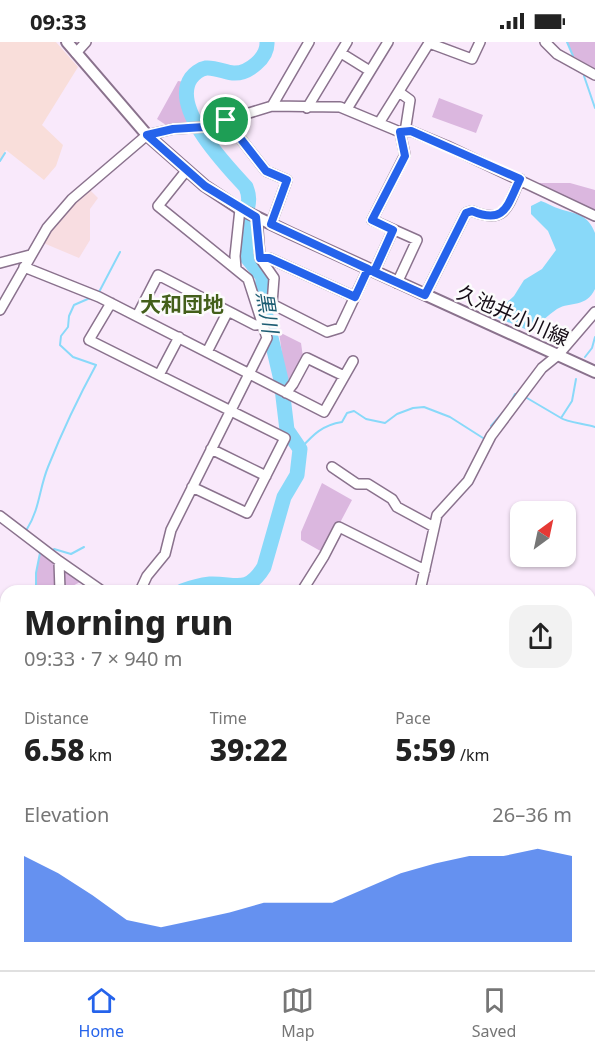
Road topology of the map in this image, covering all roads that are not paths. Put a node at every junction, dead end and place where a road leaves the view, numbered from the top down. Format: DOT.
graph roads {
  1 [pos="67,42"];
  2 [pos="86,42"];
  3 [pos="309,42"];
  4 [pos="347,42"];
  5 [pos="388,42"];
  6 [pos="417,42"];
  7 [pos="480,42"];
  8 [pos="544,42"];
  9 [pos="428,45"];
  10 [pos="76,53"];
  11 [pos="341,53"];
  12 [pos="370,71"];
  13 [pos="595,75"];
  14 [pos="399,92"];
  15 [pos="272,106"];
  16 [pos="307,108"];
  17 [pos="346,109"];
  18 [pos="226,120"];
  19 [pos="379,123"];
  20 [pos="402,132"];
  21 [pos="147,135"];
  22 [pos="186,171"];
  23 [pos="520,179"];
  24 [pos="248,213"];
  25 [pos="595,216"];
  26 [pos="271,224"];
  27 [pos="393,230"];
  28 [pos="30,255"];
  29 [pos="260,258"];
  30 [pos="0,263"];
  31 [pos="24,267"];
  32 [pos="237,269"];
  33 [pos="371,271"];
  34 [pos="397,283"];
  35 [pos="425,295"];
  36 [pos="355,297"];
  37 [pos="111,303"];
  38 [pos="0,310"];
  39 [pos="228,311"];
  40 [pos="595,312"];
  41 [pos="136,316"];
  42 [pos="262,324"];
  43 [pos="179,337"];
  44 [pos="207,352"];
  45 [pos="558,355"];
  46 [pos="352,361"];
  47 [pos="595,372"];
  48 [pos="248,374"];
  49 [pos="159,375"];
  50 [pos="344,376"];
  51 [pos="289,392"];
  52 [pos="230,410"];
  53 [pos="211,449"];
  54 [pos="333,466"];
  55 [pos="266,476"];
  56 [pos="192,487"];
  57 [pos="0,516"];
  58 [pos="434,527"];
  59 [pos="59,561"];
  60 [pos="425,570"];
  61 [pos="60,585"];
  62 [pos="93,585"];
  63 [pos="143,585"];
  64 [pos="306,585"];
  65 [pos="421,585"];
  1 -- 10 [label="street, 久池井小川線"];
  2 -- 10 [label="street"];
  3 -- 15 [label="street"];
  4 -- 11 [label="street"];
  5 -- 12 [label="street"];
  6 -- 9 [label="street"];
  7 -- 9 [label="street"];
  8 -- 13 [label="street"];
  9 -- 14 [label="street"];
  10 -- 21 [label="street, 久池井小川線"];
  11 -- 12 [label="street"];
  11 -- 16 [label="street"];
  12 -- 17 [label="street"];
  14 -- 19 [label="street"];
  14 -- 20 [label="street"];
  15 -- 16 [label="street"];
  15 -- 18 [label="street"];
  16 -- 17 [label="street"];
  17 -- 19 [label="street"];
  18 -- 21 [label="street"];
  18 -- 26 [label="street"];
  19 -- 20 [label="street"];
  20 -- 23 [label="street"];
  20 -- 27 [label="street"];
  21 -- 22 [label="street, 久池井小川線"];
  21 -- 28 [label="street"];
  22 -- 24 [label="street, 久池井小川線"];
  22 -- 32 [label="street"];
  23 -- 25 [label="street"];
  23 -- 35 [label="street"];
  24 -- 26 [label="street, 久池井小川線"];
  24 -- 29 [label="street"];
  24 -- 32 [label="street"];
  26 -- 33 [label="street, 久池井小川線"];
  27 -- 33 [label="street"];
  27 -- 34 [label="street"];
  28 -- 30 [label="street"];
  28 -- 31 [label="street"];
  29 -- 36 [label="street"];
  29 -- 36 [label="street"];
  31 -- 37 [label="street"];
  31 -- 38 [label="street"];
  32 -- 42 [label="street"];
  33 -- 34 [label="street, 久池井小川線"];
  33 -- 36 [label="street"];
  34 -- 35 [label="street, 久池井小川線"];
  35 -- 45 [label="street, 久池井小川線"];
  37 -- 41 [label="street"];
  37 -- 49 [label="street"];
  39 -- 41 [label="street"];
  39 -- 42 [label="street"];
  39 -- 44 [label="street"];
  40 -- 45 [label="street"];
  41 -- 43 [label="street"];
  42 -- 48 [label="street"];
  43 -- 44 [label="street"];
  43 -- 49 [label="street"];
  44 -- 48 [label="street"];
  45 -- 47 [label="street, 久池井小川線"];
  45 -- 58 [label="street"];
  46 -- 50 [label="street"];
  48 -- 51 [label="street"];
  48 -- 52 [label="street"];
  49 -- 52 [label="street"];
  50 -- 51 [label="street"];
  50 -- 51 [label="street"];
  52 -- 53 [label="street"];
  52 -- 55 [label="street"];
  53 -- 55 [label="street"];
  53 -- 56 [label="street"];
  54 -- 58 [label="street"];
  55 -- 56 [label="street"];
  56 -- 63 [label="street"];
  57 -- 59 [label="street"];
  58 -- 60 [label="street"];
  59 -- 61 [label="street"];
  59 -- 62 [label="street"];
  60 -- 64 [label="street"];
  60 -- 65 [label="street"];
}
